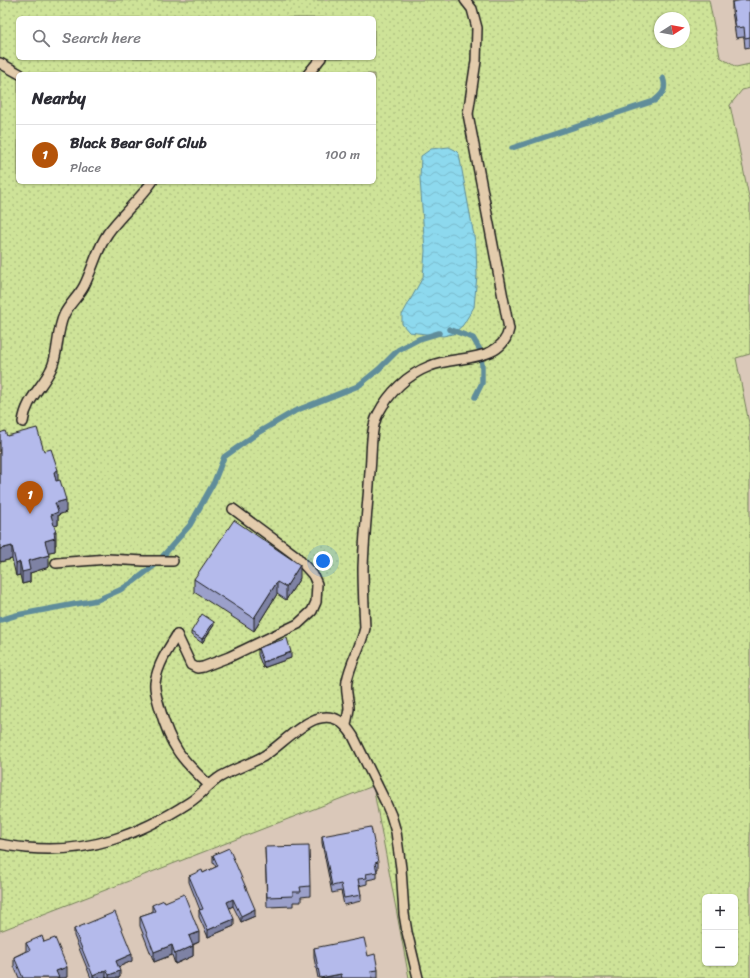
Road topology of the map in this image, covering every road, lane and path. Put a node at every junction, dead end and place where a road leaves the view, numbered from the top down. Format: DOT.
graph roads {
  1 [pos="465,0"];
  2 [pos="319,60"];
  3 [pos="0,62"];
  4 [pos="17,72"];
  5 [pos="310,72"];
  6 [pos="150,184"];
  7 [pos="23,422"];
  8 [pos="233,509"];
  9 [pos="173,561"];
  10 [pos="56,563"];
  11 [pos="346,725"];
  12 [pos="209,785"];
  13 [pos="0,844"];
  14 [pos="418,978"];
  1 -- 11 [label="lane"];
  2 -- 5 [label="lane"];
  3 -- 4 [label="lane"];
  6 -- 7 [label="lane"];
  8 -- 12 [label="lane"];
  9 -- 10 [label="lane"];
  11 -- 12 [label="lane"];
  11 -- 14 [label="lane"];
  12 -- 13 [label="lane"];
}
